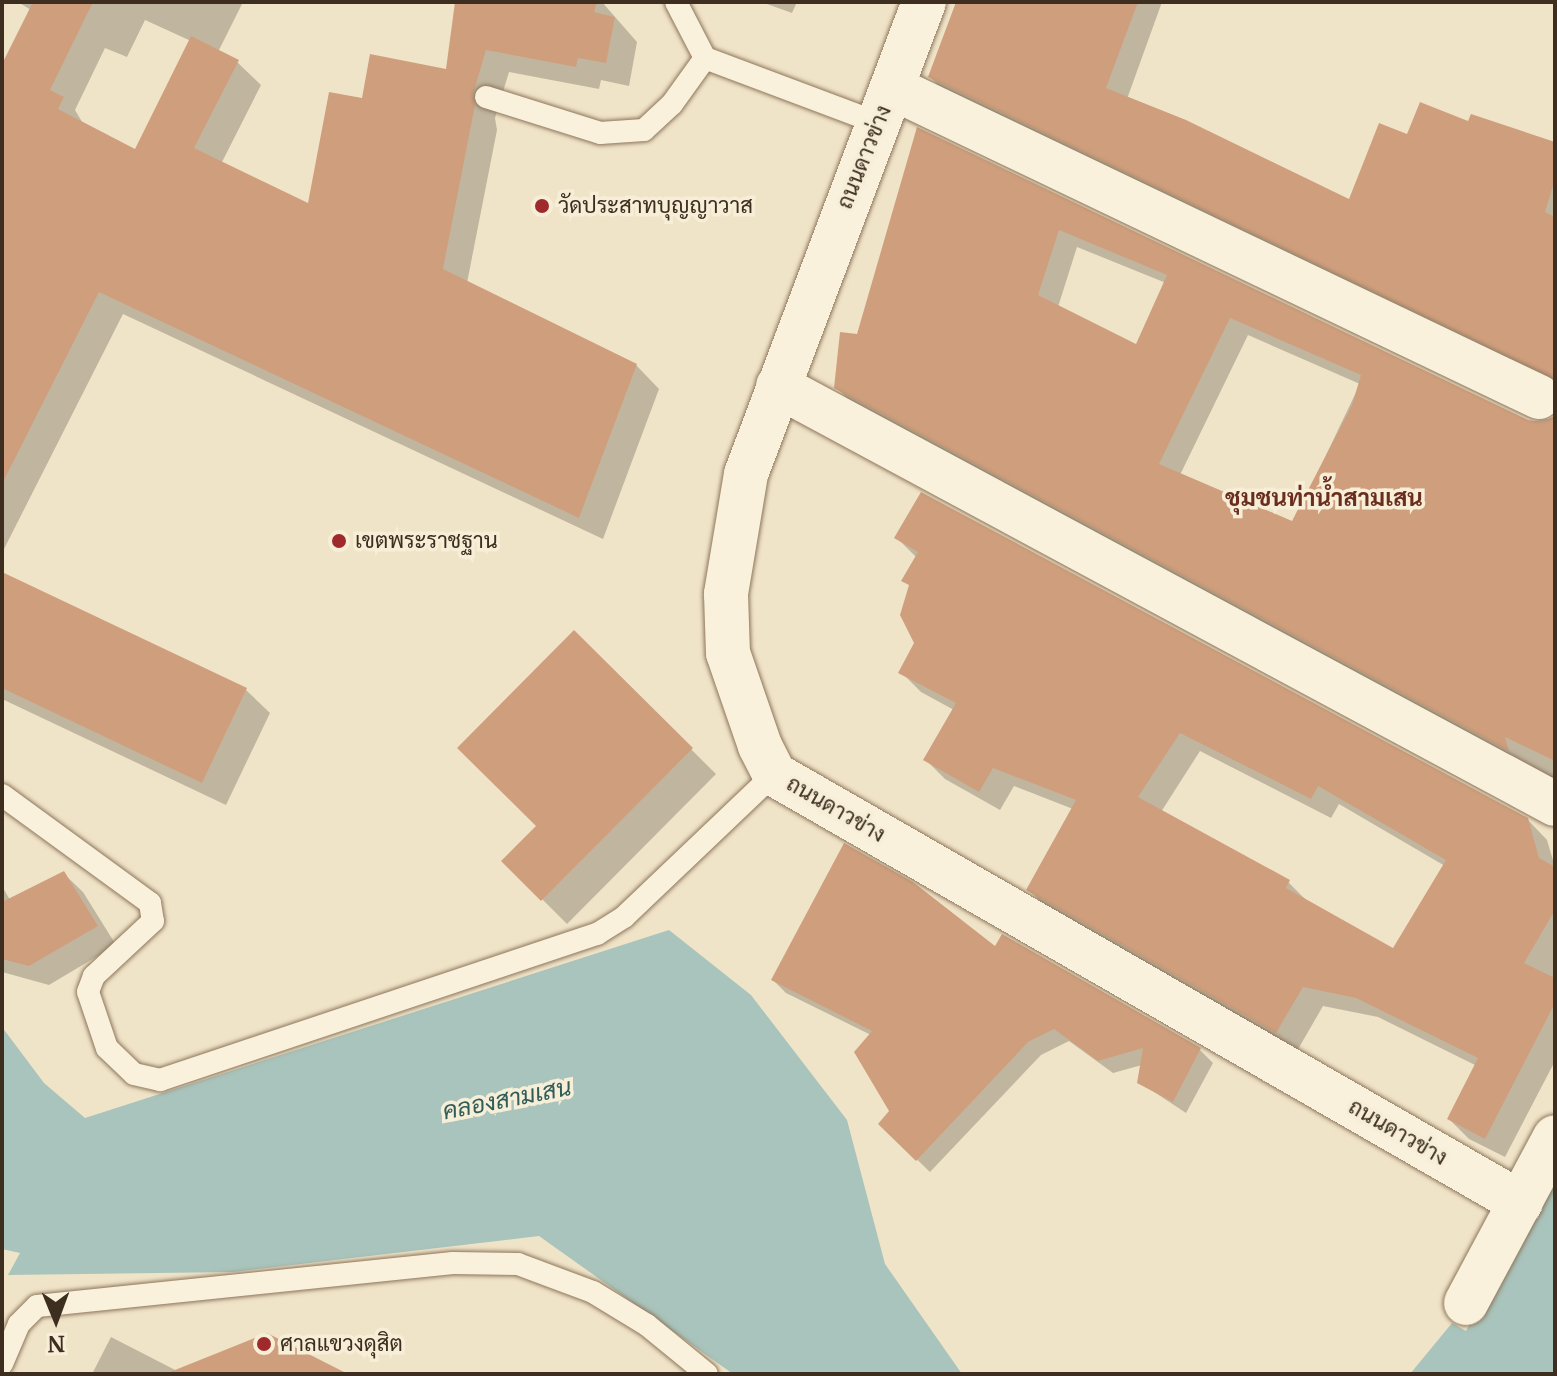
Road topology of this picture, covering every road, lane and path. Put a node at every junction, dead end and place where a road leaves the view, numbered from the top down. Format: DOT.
graph roads {
  1 [pos="676,2"];
  2 [pos="924,2"];
  3 [pos="705,58"];
  4 [pos="486,97"];
  5 [pos="884,105"];
  6 [pos="778,386"];
  7 [pos="1539,397"];
  8 [pos="774,774"];
  9 [pos="2,795"];
  10 [pos="1555,804"];
  11 [pos="1555,1137"];
  12 [pos="1521,1203"];
  13 [pos="1466,1303"];
  14 [pos="2,1364"];
  15 [pos="707,1374"];
  1 -- 3 [label="lane"];
  2 -- 5 [label="street, ถนนดาวข่าง"];
  3 -- 4 [label="lane"];
  3 -- 5 [label="lane"];
  5 -- 6 [label="street, ถนนดาวข่าง"];
  5 -- 7 [label="street"];
  6 -- 8 [label="street, ถนนดาวข่าง"];
  6 -- 10 [label="street"];
  8 -- 9 [label="lane"];
  8 -- 12 [label="street, ถนนดาวข่าง"];
  11 -- 12 [label="street"];
  12 -- 13 [label="street"];
  14 -- 15 [label="lane"];
}
